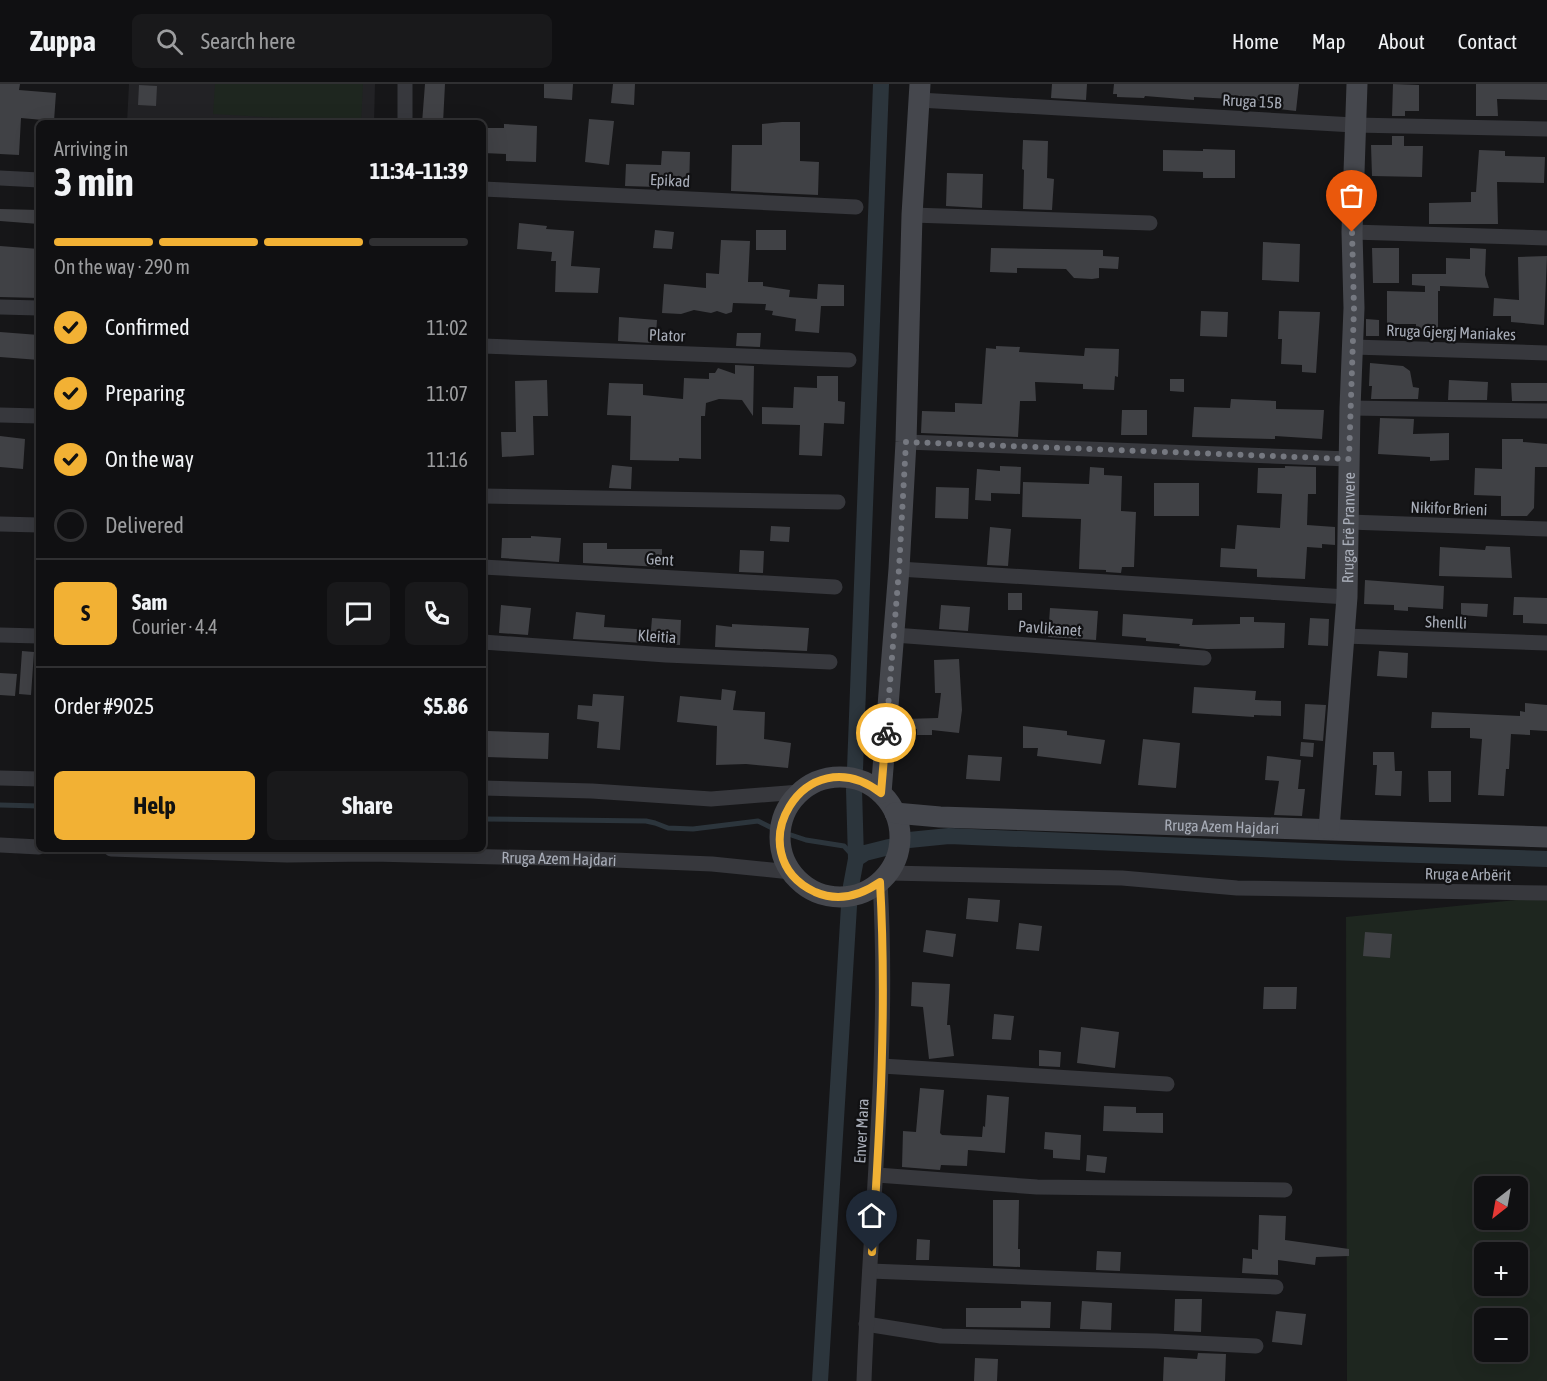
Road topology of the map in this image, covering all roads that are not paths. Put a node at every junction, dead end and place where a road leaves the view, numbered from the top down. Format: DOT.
graph roads {
  1 [pos="405,84"];
  2 [pos="1357,84"];
  3 [pos="919,92"];
  4 [pos="405,120"];
  5 [pos="1354,125"];
  6 [pos="1547,129"];
  7 [pos="0,178"];
  8 [pos="36,180"];
  9 [pos="486,189"];
  10 [pos="856,207"];
  11 [pos="912,215"];
  12 [pos="1150,223"];
  13 [pos="1352,232"];
  14 [pos="1547,238"];
  15 [pos="0,307"];
  16 [pos="36,308"];
  17 [pos="486,346"];
  18 [pos="1353,347"];
  19 [pos="1547,353"];
  20 [pos="849,360"];
  21 [pos="1350,408"];
  22 [pos="1547,411"];
  23 [pos="0,415"];
  24 [pos="36,416"];
  25 [pos="906,442"];
  26 [pos="1349,459"];
  27 [pos="486,496"];
  28 [pos="838,502"];
  29 [pos="1349,522"];
  30 [pos="0,524"];
  31 [pos="36,525"];
  32 [pos="1547,530"];
  33 [pos="486,567"];
  34 [pos="899,569"];
  35 [pos="835,587"];
  36 [pos="1347,597"];
  37 [pos="0,635"];
  38 [pos="894,635"];
  39 [pos="36,636"];
  40 [pos="1344,636"];
  41 [pos="486,642"];
  42 [pos="1547,643"];
  43 [pos="1204,658"];
  44 [pos="830,662"];
  45 [pos="0,778"];
  46 [pos="36,779"];
  47 [pos="486,788"];
  48 [pos="800,792"];
  49 [pos="881,793"];
  50 [pos="895,813"];
  51 [pos="1329,829"];
  52 [pos="1547,837"];
  53 [pos="0,845"];
  54 [pos="36,847"];
  55 [pos="199,852"];
  56 [pos="373,852"];
  57 [pos="791,872"];
  58 [pos="884,878"];
  59 [pos="1547,893"];
  60 [pos="882,1066"];
  61 [pos="1167,1084"];
  62 [pos="877,1175"];
  63 [pos="1285,1190"];
  64 [pos="870,1271"];
  65 [pos="1276,1287"];
  66 [pos="866,1324"];
  67 [pos="1256,1346"];
  68 [pos="864,1381"];
  1 -- 4 [label="street"];
  2 -- 5 [label="street, Rruga Erë Pranvere"];
  3 -- 5 [label="street, Rruga 15B"];
  3 -- 11 [label="street"];
  5 -- 6 [label="street, Rruga 15B"];
  5 -- 13 [label="street, Rruga Erë Pranvere"];
  7 -- 8 [label="street"];
  9 -- 10 [label="street, Epikad"];
  11 -- 12 [label="street"];
  11 -- 25 [label="street"];
  13 -- 14 [label="street"];
  13 -- 18 [label="street, Rruga Erë Pranvere"];
  15 -- 16 [label="street"];
  17 -- 20 [label="street, Plator"];
  18 -- 19 [label="street, Rruga Gjergj Maniakes"];
  18 -- 21 [label="street, Rruga Erë Pranvere"];
  21 -- 22 [label="street"];
  21 -- 26 [label="street, Rruga Erë Pranvere"];
  23 -- 24 [label="street"];
  25 -- 26 [label="street"];
  25 -- 34 [label="street"];
  26 -- 29 [label="street, Rruga Erë Pranvere"];
  27 -- 28 [label="street"];
  29 -- 32 [label="street, Nikifor Brieni"];
  29 -- 36 [label="street, Rruga Erë Pranvere"];
  30 -- 31 [label="street"];
  33 -- 35 [label="street, Gent"];
  34 -- 36 [label="street"];
  34 -- 38 [label="street"];
  36 -- 40 [label="street, Rruga Erë Pranvere"];
  37 -- 39 [label="street"];
  38 -- 43 [label="street, Pavlikanet"];
  38 -- 49 [label="street"];
  40 -- 42 [label="street, Shenlli"];
  40 -- 51 [label="street, Rruga Erë Pranvere"];
  41 -- 44 [label="street, Kleitia"];
  45 -- 46 [label="street"];
  47 -- 48 [label="street"];
  48 -- 49 [label="street"];
  48 -- 57 [label="street"];
  49 -- 50 [label="street"];
  50 -- 51 [label="street, Rruga Azem Hajdari"];
  50 -- 58 [label="street"];
  51 -- 52 [label="street, Rruga Azem Hajdari"];
  53 -- 54 [label="street"];
  55 -- 56 [label="street, Rruga Azem Hajdari"];
  56 -- 57 [label="street, Rruga Azem Hajdari"];
  57 -- 58 [label="street"];
  58 -- 59 [label="street, Rruga e Arbërit"];
  58 -- 60 [label="street, Enver Mara"];
  60 -- 61 [label="street"];
  60 -- 62 [label="street, Enver Mara"];
  62 -- 63 [label="street"];
  62 -- 64 [label="street, Enver Mara"];
  64 -- 65 [label="street"];
  64 -- 66 [label="street, Enver Mara"];
  66 -- 67 [label="street"];
  66 -- 68 [label="street, Enver Mara"];
}
